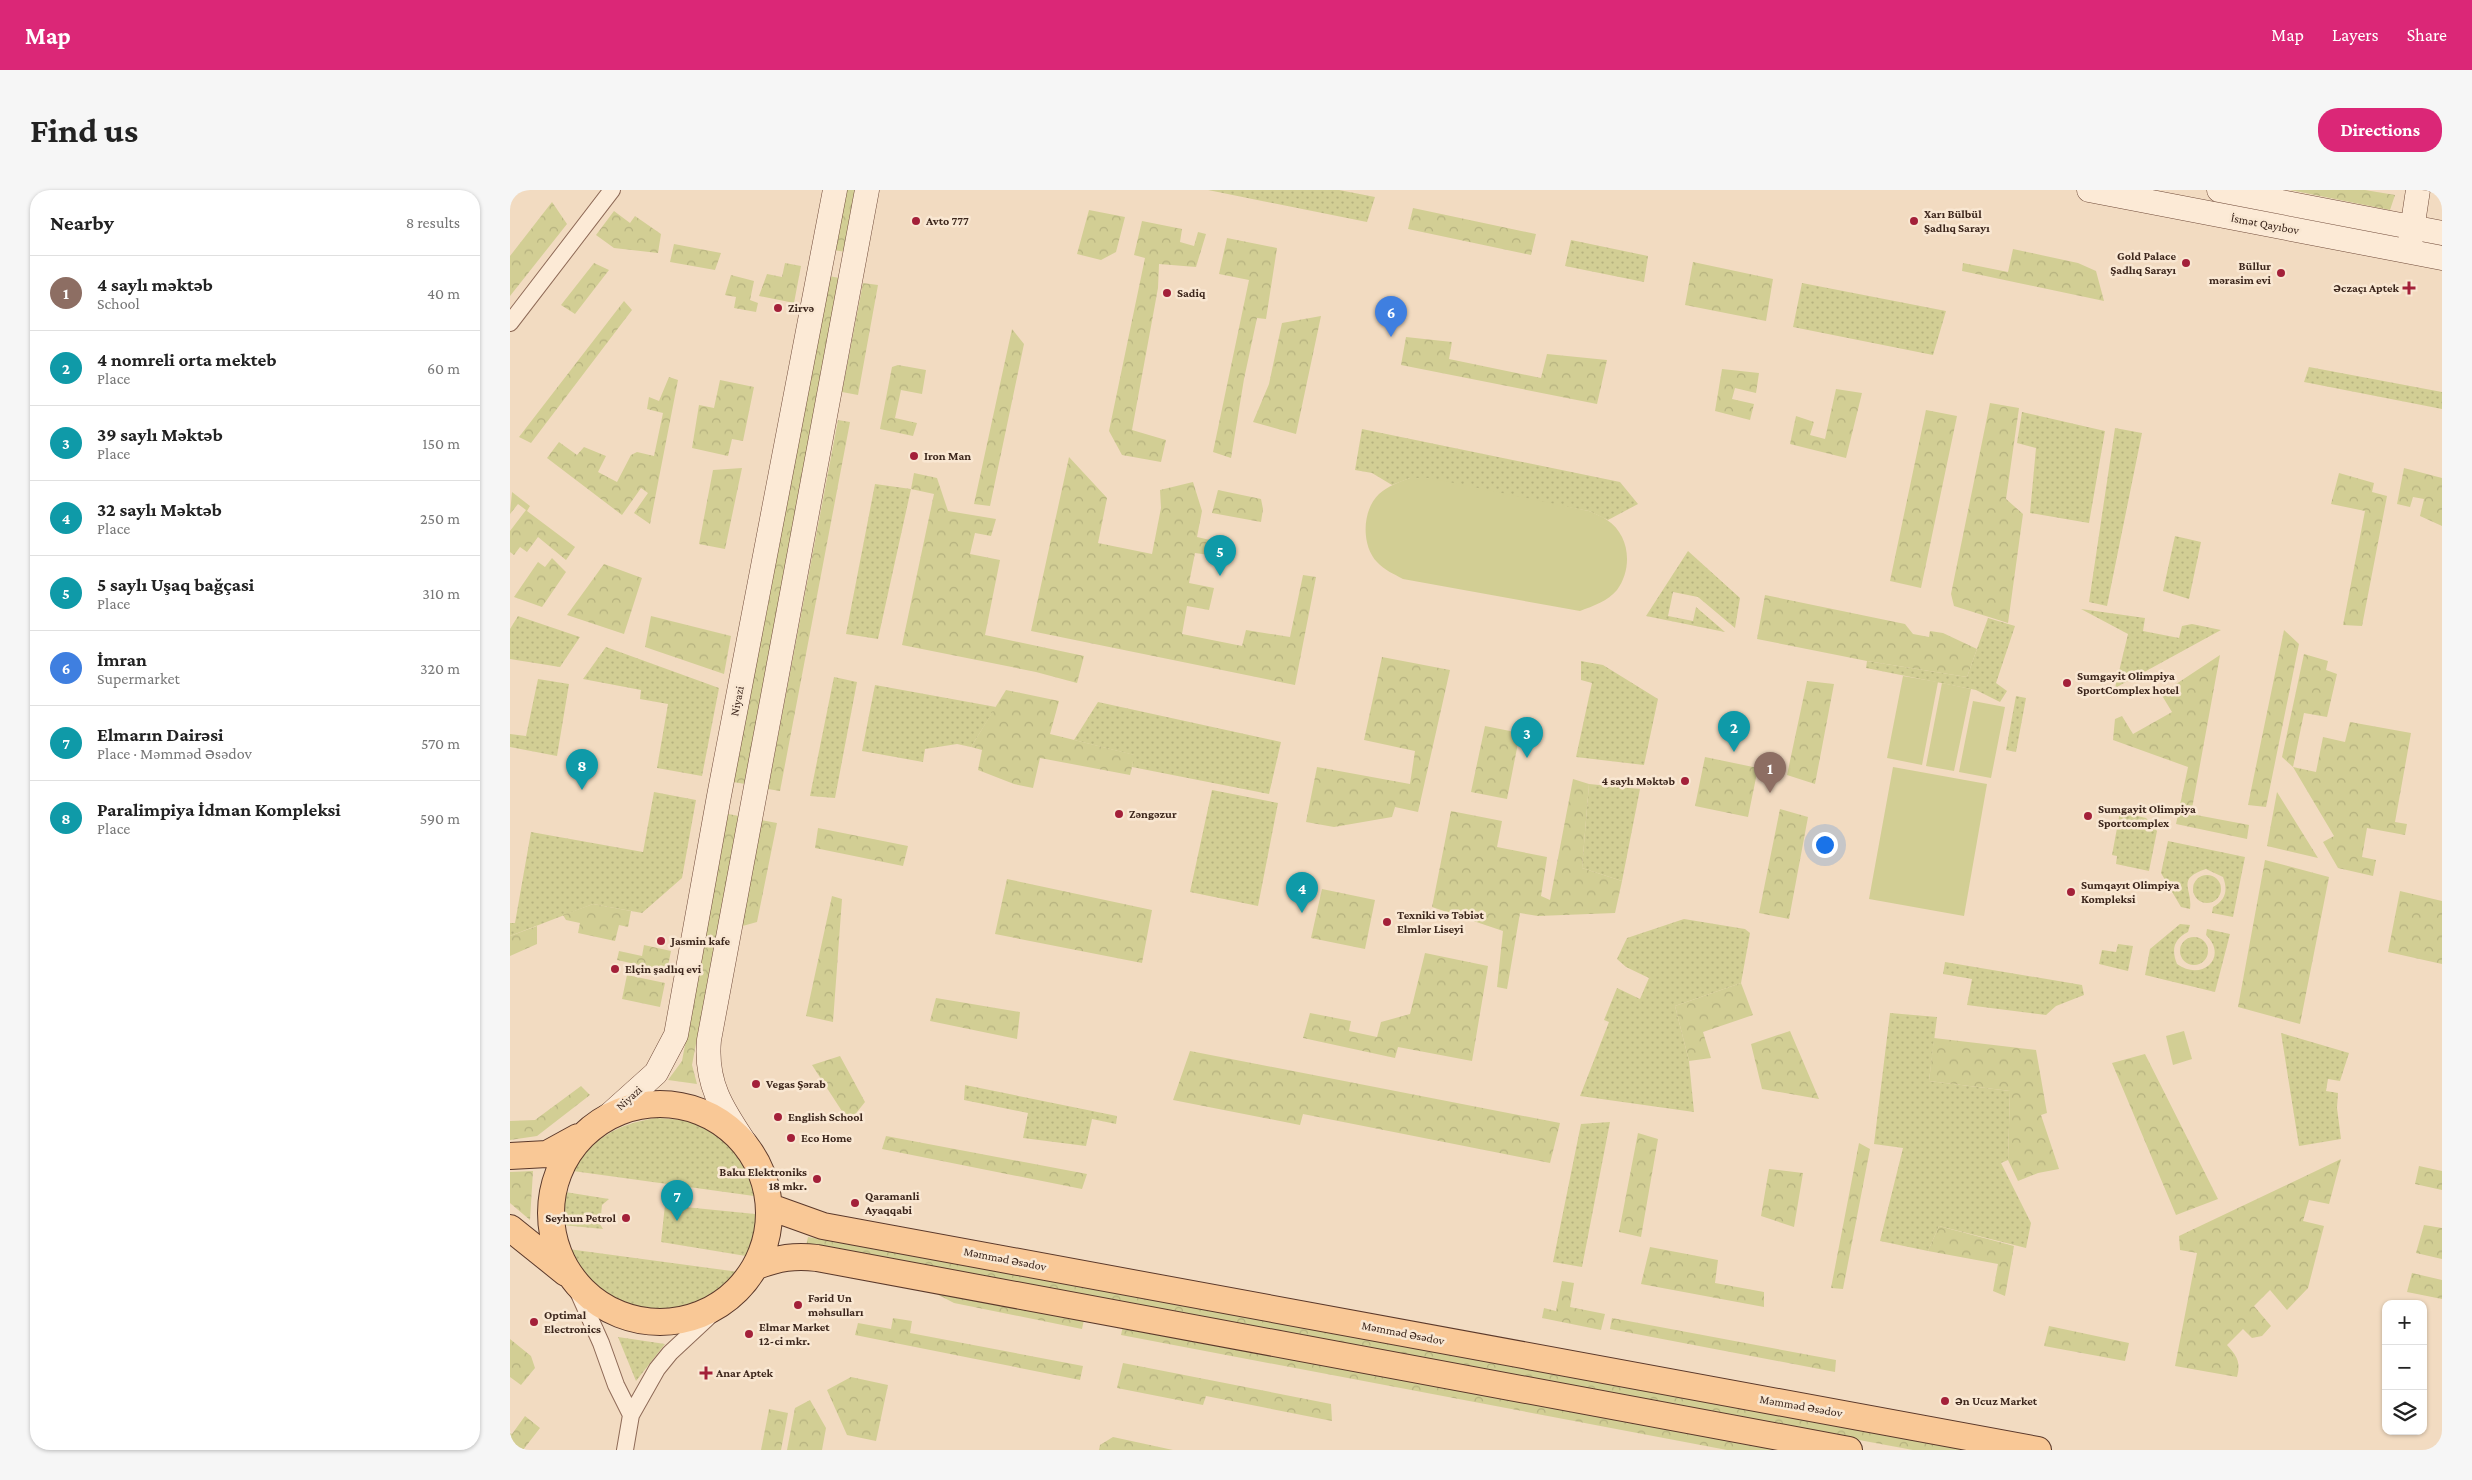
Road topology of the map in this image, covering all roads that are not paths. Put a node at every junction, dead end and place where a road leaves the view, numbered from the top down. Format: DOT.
graph roads {
  1 [pos="612,190"];
  2 [pos="835,190"];
  3 [pos="867,190"];
  4 [pos="2089,190"];
  5 [pos="2219,190"];
  6 [pos="2418,190"];
  7 [pos="2156,196"];
  8 [pos="2413,228"];
  9 [pos="2442,233"];
  10 [pos="2409,252"];
  11 [pos="2442,258"];
  12 [pos="822,260"];
  13 [pos="852,266"];
  14 [pos="510,323"];
  15 [pos="719,796"];
  16 [pos="752,803"];
  17 [pos="598,1123"];
  18 [pos="745,1144"];
  19 [pos="510,1156"];
  20 [pos="770,1207"];
  21 [pos="510,1221"];
  22 [pos="823,1226"];
  23 [pos="510,1228"];
  24 [pos="554,1238"];
  25 [pos="757,1266"];
  26 [pos="571,1276"];
  27 [pos="728,1299"];
  28 [pos="631,1416"];
  29 [pos="625,1450"];
  30 [pos="1849,1450"];
  31 [pos="2038,1450"];
  1 -- 14 [label="street"];
  2 -- 12 [label="main road, Niyazi"];
  3 -- 13 [label="main road"];
  4 -- 7 [label="main road, İsmət Qayıbov"];
  5 -- 8 [label="main road, İsmət Qayıbov"];
  6 -- 8 [label="main road"];
  7 -- 10 [label="main road, İsmət Qayıbov"];
  8 -- 9 [label="main road, İsmət Qayıbov"];
  8 -- 10 [label="main road"];
  10 -- 11 [label="main road, İsmət Qayıbov"];
  12 -- 13 [label="main road"];
  12 -- 15 [label="main road, Niyazi"];
  13 -- 16 [label="main road"];
  15 -- 16 [label="main road"];
  15 -- 17 [label="main road, Niyazi"];
  16 -- 18 [label="main road"];
  17 -- 18 [label="main road"];
  17 -- 19 [label="main road"];
  17 -- 24 [label="main road"];
  18 -- 20 [label="main road"];
  18 -- 22 [label="main road"];
  20 -- 22 [label="main road, Məmməd Əsədov"];
  20 -- 25 [label="main road"];
  21 -- 24 [label="main road"];
  22 -- 31 [label="main road, Məmməd Əsədov"];
  23 -- 26 [label="main road"];
  24 -- 26 [label="main road"];
  25 -- 27 [label="main road"];
  25 -- 30 [label="main road"];
  26 -- 27 [label="main road"];
  26 -- 28 [label="street"];
  27 -- 28 [label="street"];
  28 -- 29 [label="street"];
}
